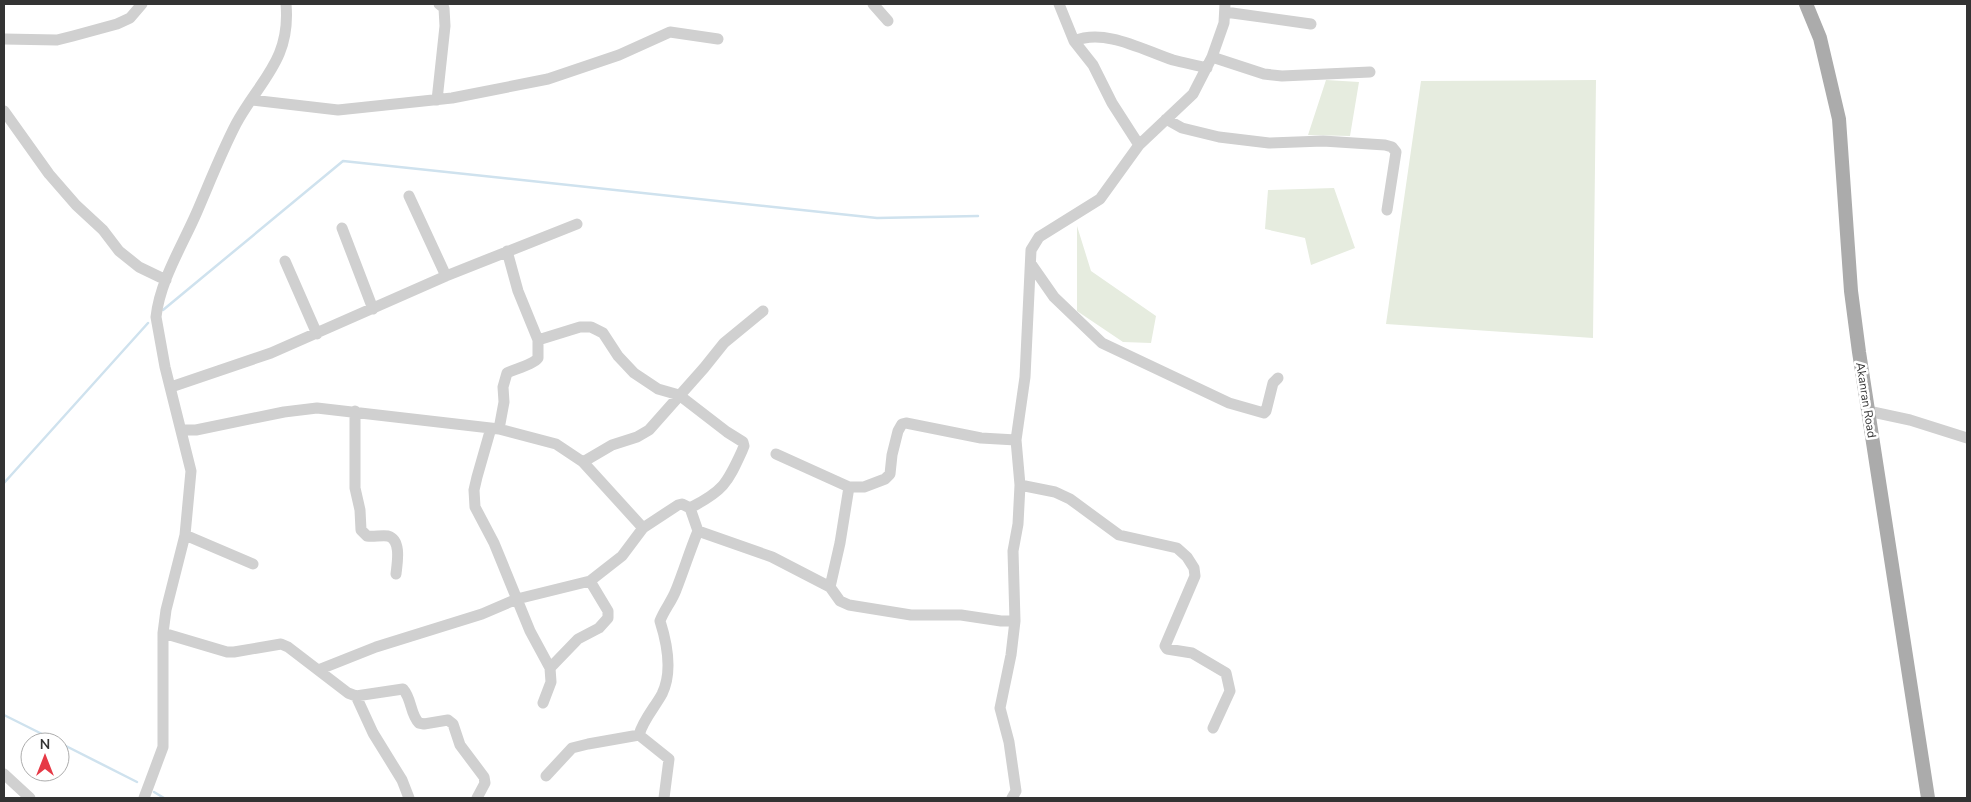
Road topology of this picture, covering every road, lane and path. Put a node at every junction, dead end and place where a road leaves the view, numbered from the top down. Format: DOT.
graph roads {
  1 [pos="142,4"];
  2 [pos="286,4"];
  3 [pos="439,4"];
  4 [pos="873,4"];
  5 [pos="1059,4"];
  6 [pos="1806,4"];
  7 [pos="1225,8"];
  8 [pos="888,21"];
  9 [pos="1311,24"];
  10 [pos="4,39"];
  11 [pos="718,39"];
  12 [pos="1074,41"];
  13 [pos="1210,63"];
  14 [pos="1370,72"];
  15 [pos="252,100"];
  16 [pos="437,100"];
  17 [pos="4,111"];
  18 [pos="1166,119"];
  19 [pos="1139,145"];
  20 [pos="409,196"];
  21 [pos="1387,210"];
  22 [pos="577,224"];
  23 [pos="342,228"];
  24 [pos="507,251"];
  25 [pos="285,261"];
  26 [pos="1030,264"];
  27 [pos="446,276"];
  28 [pos="166,280"];
  29 [pos="373,309"];
  30 [pos="763,311"];
  31 [pos="317,334"];
  32 [pos="538,340"];
  33 [pos="1278,378"];
  34 [pos="171,387"];
  35 [pos="679,395"];
  36 [pos="355,411"];
  37 [pos="1868,411"];
  38 [pos="495,429"];
  39 [pos="182,430"];
  40 [pos="1967,438"];
  41 [pos="1016,440"];
  42 [pos="776,454"];
  43 [pos="583,462"];
  44 [pos="1020,485"];
  45 [pos="849,488"];
  46 [pos="690,508"];
  47 [pos="643,528"];
  48 [pos="698,531"];
  49 [pos="185,535"];
  50 [pos="253,564"];
  51 [pos="396,574"];
  52 [pos="590,581"];
  53 [pos="830,587"];
  54 [pos="517,599"];
  55 [pos="1015,621"];
  56 [pos="163,633"];
  57 [pos="550,668"];
  58 [pos="318,670"];
  59 [pos="356,696"];
  60 [pos="543,703"];
  61 [pos="1213,728"];
  62 [pos="640,735"];
  63 [pos="4,774"];
  64 [pos="546,776"];
  65 [pos="30,798"];
  66 [pos="144,798"];
  67 [pos="409,798"];
  68 [pos="477,798"];
  69 [pos="664,798"];
  70 [pos="1012,798"];
  71 [pos="1928,798"];
  1 -- 10 [label="street"];
  2 -- 15 [label="street"];
  3 -- 16 [label="street"];
  4 -- 8 [label="street"];
  5 -- 12 [label="street"];
  6 -- 37 [label="main road, Akanran Road"];
  7 -- 9 [label="street"];
  7 -- 13 [label="street"];
  11 -- 16 [label="street"];
  12 -- 13 [label="street"];
  12 -- 19 [label="street"];
  13 -- 14 [label="street"];
  13 -- 18 [label="street"];
  15 -- 16 [label="street"];
  15 -- 28 [label="street"];
  17 -- 28 [label="street"];
  18 -- 19 [label="street"];
  18 -- 21 [label="street"];
  19 -- 26 [label="street"];
  20 -- 27 [label="street"];
  22 -- 24 [label="street"];
  23 -- 29 [label="street"];
  24 -- 27 [label="street"];
  24 -- 32 [label="street"];
  25 -- 31 [label="street"];
  26 -- 33 [label="street"];
  26 -- 41 [label="street"];
  27 -- 29 [label="street"];
  28 -- 34 [label="street"];
  29 -- 31 [label="street"];
  30 -- 35 [label="street"];
  31 -- 34 [label="street"];
  32 -- 35 [label="street"];
  32 -- 38 [label="street"];
  34 -- 39 [label="street"];
  35 -- 43 [label="street"];
  35 -- 46 [label="street"];
  36 -- 38 [label="street"];
  36 -- 39 [label="street"];
  36 -- 51 [label="street"];
  37 -- 40 [label="street"];
  37 -- 71 [label="main road, Akanran Road"];
  38 -- 43 [label="street"];
  38 -- 54 [label="street"];
  39 -- 49 [label="street"];
  41 -- 44 [label="street"];
  41 -- 45 [label="street"];
  42 -- 45 [label="street"];
  43 -- 47 [label="street"];
  44 -- 55 [label="street"];
  44 -- 61 [label="street"];
  45 -- 53 [label="street"];
  46 -- 47 [label="street"];
  46 -- 48 [label="street"];
  47 -- 52 [label="street"];
  48 -- 53 [label="street"];
  48 -- 62 [label="street"];
  49 -- 50 [label="street"];
  49 -- 56 [label="street"];
  52 -- 54 [label="street"];
  52 -- 57 [label="street"];
  53 -- 55 [label="street"];
  54 -- 57 [label="street"];
  54 -- 58 [label="street"];
  55 -- 70 [label="street"];
  56 -- 58 [label="street"];
  56 -- 66 [label="street"];
  57 -- 60 [label="street"];
  58 -- 59 [label="street"];
  59 -- 67 [label="street"];
  59 -- 68 [label="street"];
  62 -- 64 [label="street"];
  62 -- 69 [label="street"];
  63 -- 65 [label="street"];
}
